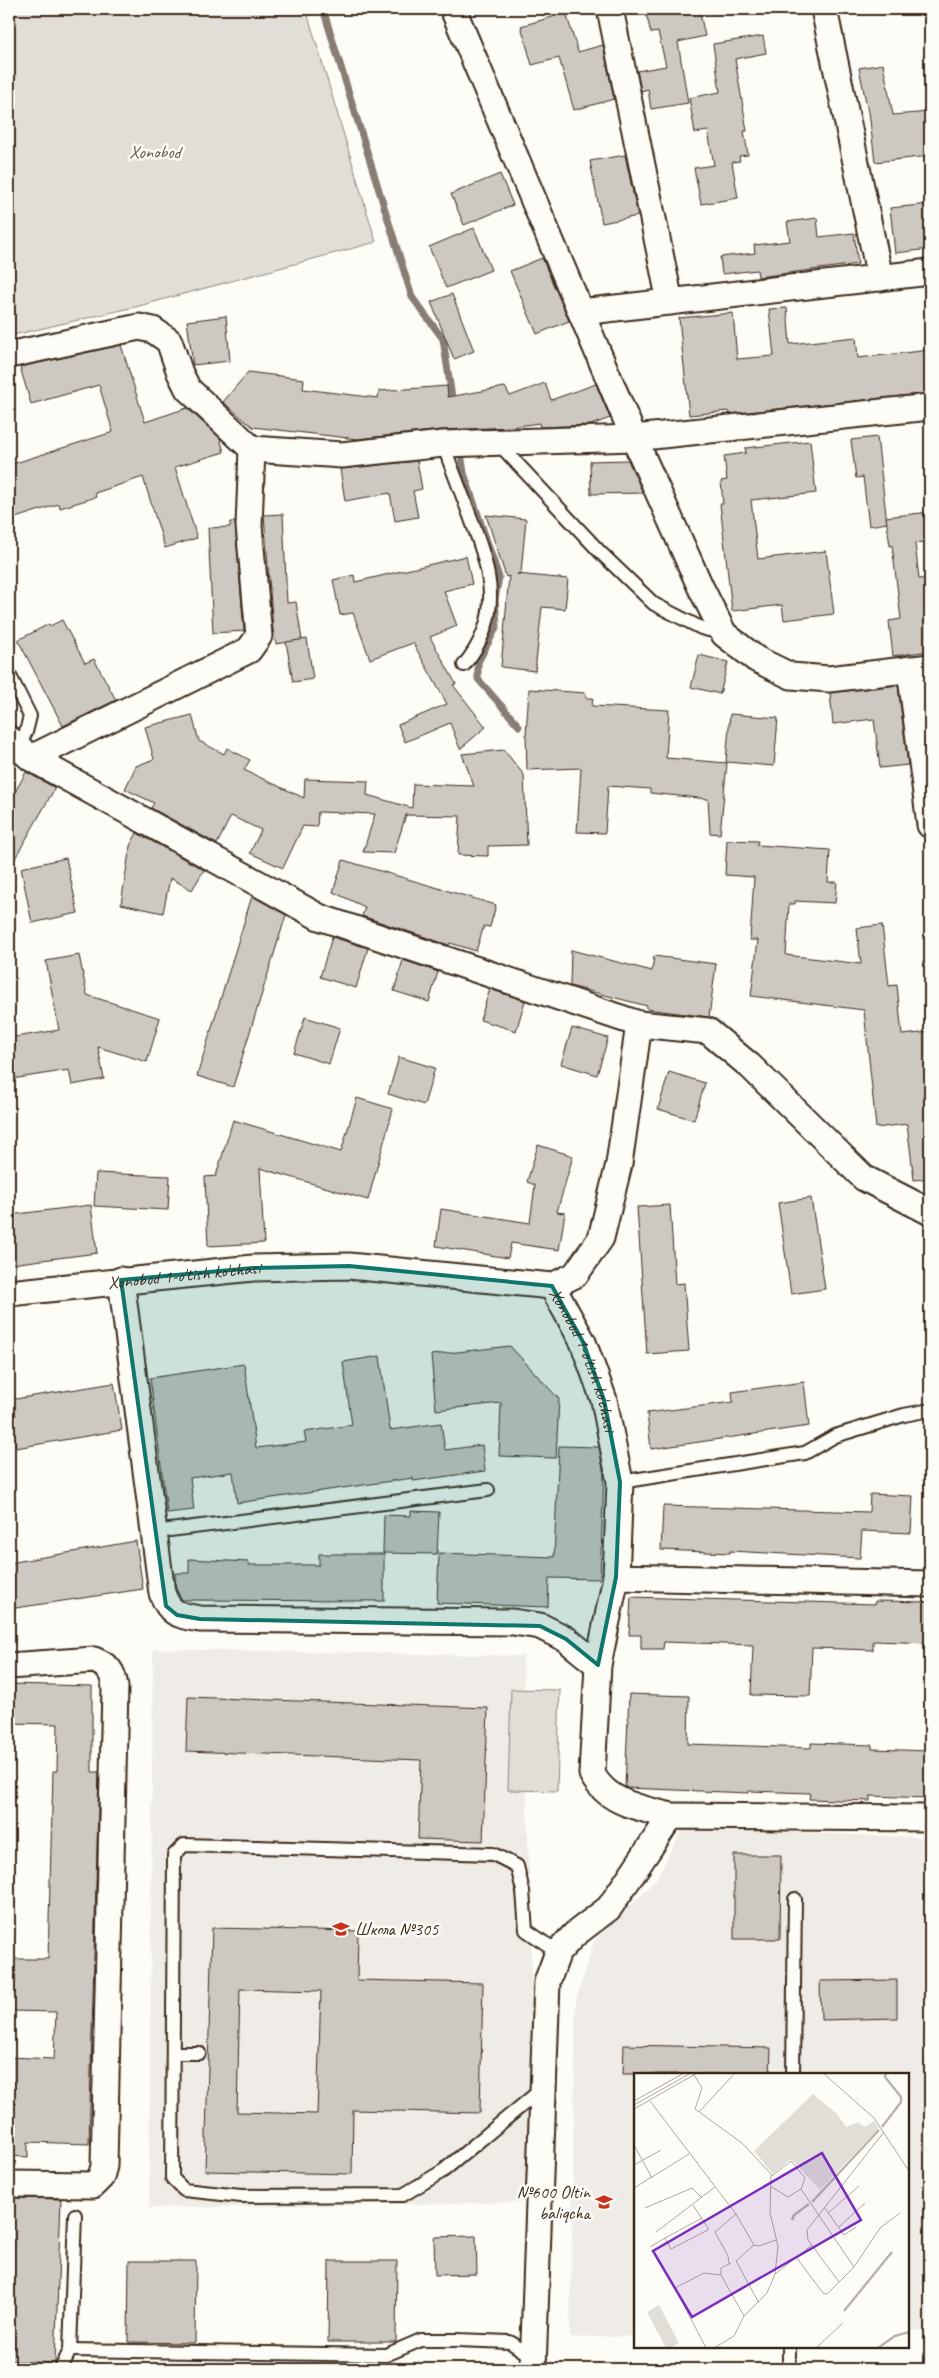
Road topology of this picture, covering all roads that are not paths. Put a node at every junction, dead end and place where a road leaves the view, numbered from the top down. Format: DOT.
graph roads {
  1 [pos="453,9"];
  2 [pos="610,9"];
  3 [pos="824,9"];
  4 [pos="930,272"];
  5 [pos="880,278"];
  6 [pos="670,302"];
  7 [pos="581,312"];
  8 [pos="9,355"];
  9 [pos="930,406"];
  10 [pos="634,438"];
  11 [pos="497,442"];
  12 [pos="454,444"];
  13 [pos="252,448"];
  14 [pos="724,634"];
  15 [pos="464,665"];
  16 [pos="920,668"];
  17 [pos="9,674"];
  18 [pos="16,751"];
  19 [pos="930,825"];
  20 [pos="639,1024"];
  21 [pos="930,1212"];
  22 [pos="122,1280"];
  23 [pos="552,1286"];
  24 [pos="9,1293"];
  25 [pos="930,1410"];
  26 [pos="620,1482"];
  27 [pos="488,1490"];
  28 [pos="154,1532"];
  29 [pos="616,1577"];
  30 [pos="930,1584"];
  31 [pos="598,1665"];
  32 [pos="9,1666"];
  33 [pos="671,1816"];
  34 [pos="930,1818"];
  35 [pos="795,1899"];
  36 [pos="558,1952"];
  37 [pos="173,2053"];
  38 [pos="199,2054"];
  39 [pos="793,2073"];
  40 [pos="543,2088"];
  41 [pos="9,2184"];
  42 [pos="75,2215"];
  43 [pos="790,2348"];
  44 [pos="70,2350"];
  45 [pos="534,2364"];
  46 [pos="62,2369"];
  47 [pos="789,2369"];
  1 -- 7 [label="street"];
  2 -- 6 [label="street"];
  3 -- 5 [label="street"];
  4 -- 5 [label="street"];
  5 -- 6 [label="street"];
  6 -- 7 [label="street"];
  7 -- 10 [label="street"];
  8 -- 13 [label="street"];
  9 -- 10 [label="street"];
  10 -- 11 [label="street"];
  10 -- 14 [label="street"];
  11 -- 12 [label="street"];
  11 -- 14 [label="lane"];
  12 -- 13 [label="street"];
  12 -- 15 [label="lane"];
  13 -- 18 [label="street"];
  14 -- 16 [label="street"];
  16 -- 19 [label="street"];
  17 -- 18 [label="lane"];
  18 -- 20 [label="street"];
  20 -- 21 [label="street"];
  20 -- 23 [label="street"];
  22 -- 23 [label="street, Xonobod 1-o'tish ko'chasi"];
  22 -- 24 [label="street, Xonobod 1-o'tish ko'chasi"];
  22 -- 28 [label="street"];
  23 -- 26 [label="street, Xonobod 1-o'tish ko'chasi"];
  25 -- 26 [label="lane"];
  26 -- 29 [label="street, Xonobod 1-o'tish ko'chasi"];
  27 -- 28 [label="lane"];
  28 -- 31 [label="street"];
  29 -- 30 [label="street"];
  29 -- 31 [label="street, Xonobod 1-o'tish ko'chasi"];
  31 -- 33 [label="street, Xonobod 1-o'tish ko'chasi"];
  32 -- 41 [label="street"];
  33 -- 34 [label="street, Xonobod 1-o'tish ko'chasi"];
  33 -- 36 [label="street"];
  35 -- 39 [label="lane"];
  36 -- 37 [label="lane"];
  36 -- 40 [label="street"];
  37 -- 38 [label="lane"];
  37 -- 40 [label="lane"];
  40 -- 45 [label="street"];
  42 -- 44 [label="lane"];
  43 -- 47 [label="lane"];
  44 -- 45 [label="lane"];
  44 -- 46 [label="lane"];
}
